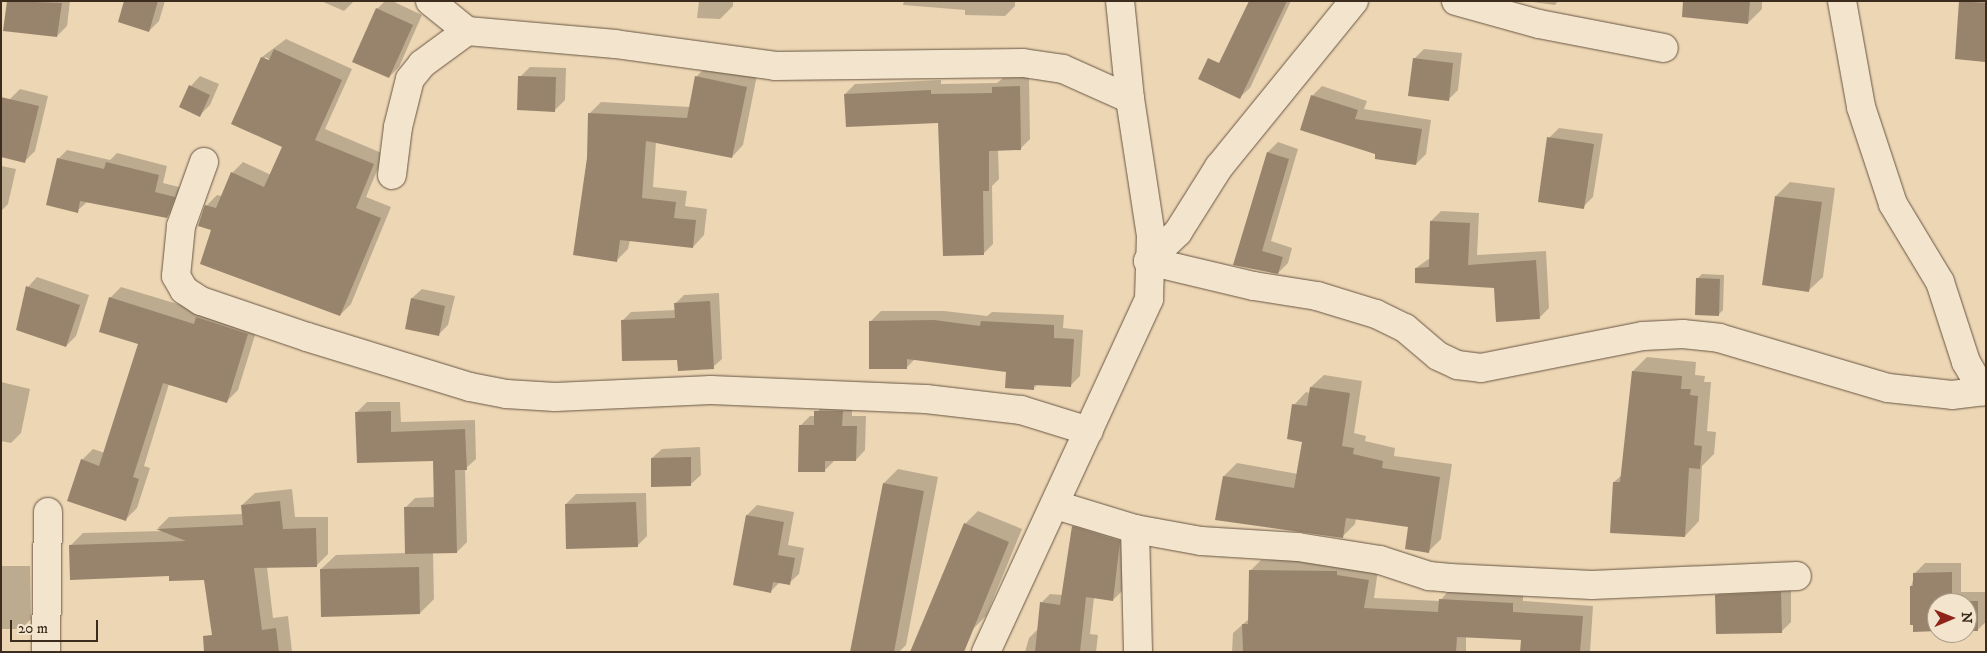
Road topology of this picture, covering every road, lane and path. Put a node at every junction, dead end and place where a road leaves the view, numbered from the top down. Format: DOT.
graph roads {
  1 [pos="430,1"];
  2 [pos="1120,1"];
  3 [pos="1354,1"];
  4 [pos="1456,1"];
  5 [pos="1842,1"];
  6 [pos="467,31"];
  7 [pos="1664,48"];
  8 [pos="1130,100"];
  9 [pos="204,162"];
  10 [pos="392,175"];
  11 [pos="1148,261"];
  12 [pos="1984,391"];
  13 [pos="1089,431"];
  14 [pos="1056,504"];
  15 [pos="48,512"];
  16 [pos="1135,529"];
  17 [pos="1797,576"];
  18 [pos="46,652"];
  19 [pos="986,652"];
  20 [pos="1138,652"];
  1 -- 6 [label="street"];
  2 -- 8 [label="street"];
  3 -- 11 [label="street"];
  4 -- 7 [label="street"];
  5 -- 12 [label="street"];
  6 -- 8 [label="street"];
  6 -- 10 [label="street"];
  8 -- 11 [label="street"];
  9 -- 13 [label="street"];
  11 -- 12 [label="street"];
  11 -- 13 [label="street"];
  13 -- 14 [label="street"];
  14 -- 16 [label="street"];
  14 -- 19 [label="street"];
  15 -- 18 [label="street"];
  16 -- 17 [label="street"];
  16 -- 20 [label="street"];
}
